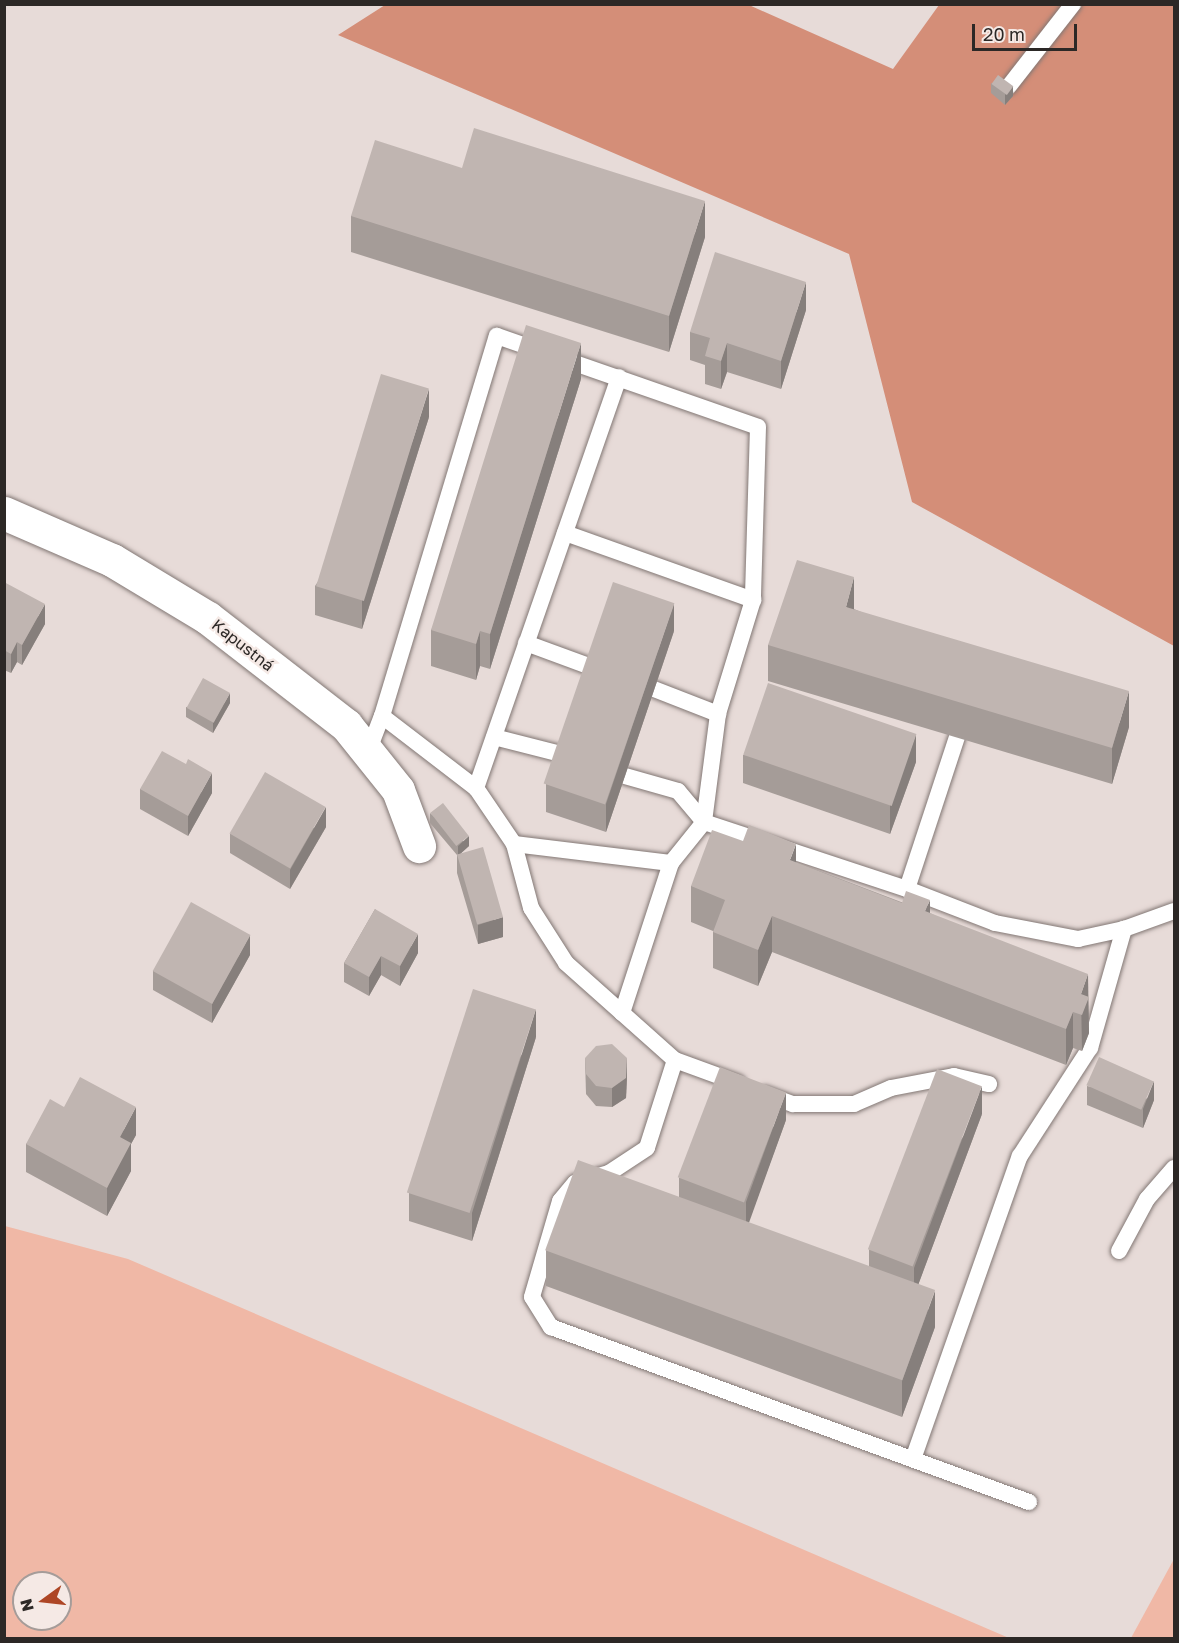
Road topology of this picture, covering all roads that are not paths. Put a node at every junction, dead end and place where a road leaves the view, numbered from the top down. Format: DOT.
graph roads {
  1 [pos="1073,4"];
  2 [pos="1009,86"];
  3 [pos="619,377"];
  4 [pos="4,513"];
  5 [pos="565,533"];
  6 [pos="753,600"];
  7 [pos="526,644"];
  8 [pos="594,668"];
  9 [pos="654,689"];
  10 [pos="718,714"];
  11 [pos="382,716"];
  12 [pos="494,737"];
  13 [pos="957,737"];
  14 [pos="368,752"];
  15 [pos="565,755"];
  16 [pos="625,776"];
  17 [pos="476,788"];
  18 [pos="704,822"];
  19 [pos="514,844"];
  20 [pos="419,846"];
  21 [pos="671,863"];
  22 [pos="907,889"];
  23 [pos="1174,911"];
  24 [pos="1124,929"];
  25 [pos="622,1013"];
  26 [pos="675,1060"];
  27 [pos="989,1084"];
  28 [pos="1174,1168"];
  29 [pos="1119,1251"];
  30 [pos="913,1459"];
  31 [pos="1029,1502"];
  1 -- 2 [label="lane"];
  3 -- 5 [label="lane"];
  3 -- 6 [label="lane"];
  3 -- 11 [label="lane"];
  4 -- 14 [label="street, Kapustná"];
  5 -- 6 [label="lane"];
  5 -- 7 [label="lane"];
  6 -- 10 [label="lane"];
  7 -- 8 [label="lane"];
  7 -- 12 [label="lane"];
  9 -- 10 [label="lane"];
  10 -- 18 [label="lane"];
  11 -- 14 [label="lane"];
  11 -- 17 [label="lane"];
  12 -- 15 [label="lane"];
  12 -- 17 [label="lane"];
  13 -- 22 [label="lane"];
  14 -- 20 [label="street, Kapustná"];
  16 -- 18 [label="lane"];
  17 -- 19 [label="lane"];
  18 -- 21 [label="lane"];
  18 -- 22 [label="lane"];
  19 -- 21 [label="lane"];
  19 -- 25 [label="lane"];
  21 -- 25 [label="lane"];
  22 -- 24 [label="lane"];
  23 -- 24 [label="lane"];
  24 -- 30 [label="lane"];
  25 -- 26 [label="lane"];
  26 -- 27 [label="lane"];
  26 -- 30 [label="lane"];
  28 -- 29 [label="lane"];
  30 -- 31 [label="lane"];
}
